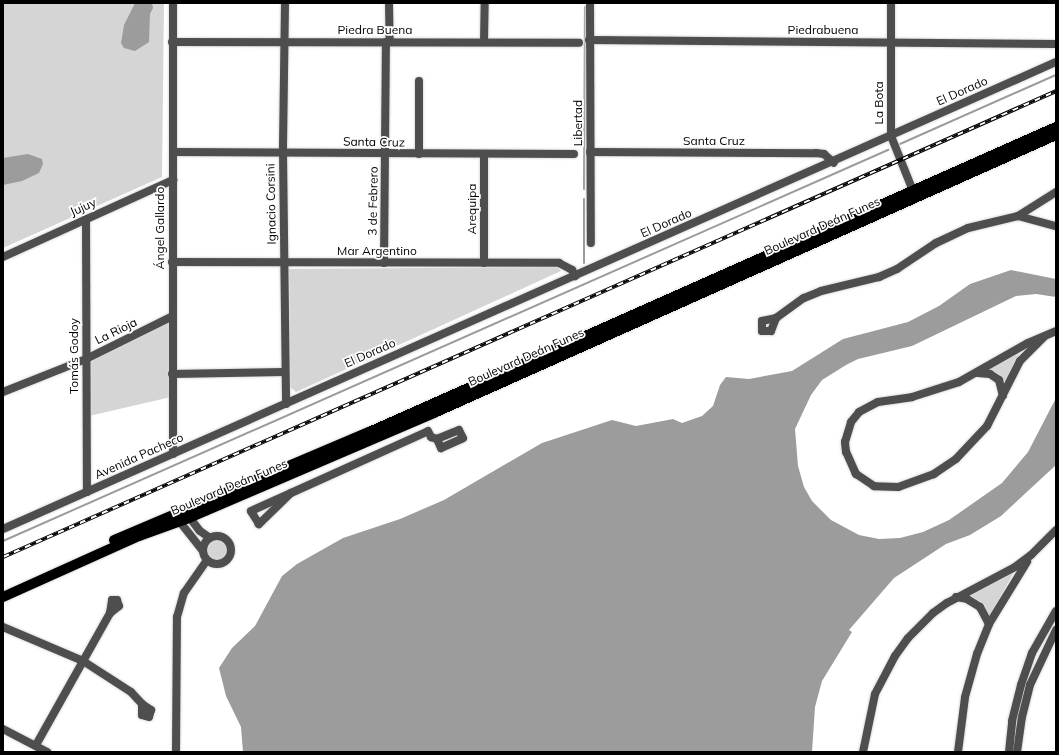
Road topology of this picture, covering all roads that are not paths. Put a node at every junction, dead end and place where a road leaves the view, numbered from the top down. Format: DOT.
graph roads {
  1 [pos="173,3"];
  2 [pos="285,3"];
  3 [pos="389,3"];
  4 [pos="485,3"];
  5 [pos="590,3"];
  6 [pos="891,3"];
  7 [pos="589,40"];
  8 [pos="172,42"];
  9 [pos="284,42"];
  10 [pos="388,42"];
  11 [pos="484,42"];
  12 [pos="579,43"];
  13 [pos="891,43"];
  14 [pos="1056,44"];
  15 [pos="1056,62"];
  16 [pos="419,81"];
  17 [pos="1056,127"];
  18 [pos="1056,135"];
  19 [pos="891,136"];
  20 [pos="173,152"];
  21 [pos="283,152"];
  22 [pos="590,152"];
  23 [pos="385,154"];
  24 [pos="419,154"];
  25 [pos="484,154"];
  26 [pos="574,154"];
  27 [pos="834,163"];
  28 [pos="173,180"];
  29 [pos="1056,192"];
  30 [pos="915,194"];
  31 [pos="1018,216"];
  32 [pos="86,219"];
  33 [pos="1056,226"];
  34 [pos="591,243"];
  35 [pos="3,257"];
  36 [pos="172,262"];
  37 [pos="284,263"];
  38 [pos="384,263"];
  39 [pos="484,263"];
  40 [pos="575,276"];
  41 [pos="171,317"];
  42 [pos="776,318"];
  43 [pos="1056,332"];
  44 [pos="1044,336"];
  45 [pos="86,359"];
  46 [pos="284,372"];
  47 [pos="978,372"];
  48 [pos="172,374"];
  49 [pos="3,392"];
  50 [pos="1003,397"];
  51 [pos="286,404"];
  52 [pos="423,418"];
  53 [pos="428,431"];
  54 [pos="437,439"];
  55 [pos="173,454"];
  56 [pos="87,492"];
  57 [pos="291,493"];
  58 [pos="188,514"];
  59 [pos="177,519"];
  60 [pos="3,529"];
  61 [pos="1056,530"];
  62 [pos="210,538"];
  63 [pos="203,551"];
  64 [pos="1031,555"];
  65 [pos="207,560"];
  66 [pos="3,590"];
  67 [pos="3,597"];
  68 [pos="956,597"];
  69 [pos="1056,611"];
  70 [pos="110,613"];
  71 [pos="989,624"];
  72 [pos="3,627"];
  73 [pos="1056,630"];
  74 [pos="83,661"];
  75 [pos="142,704"];
  76 [pos="3,730"];
  77 [pos="36,745"];
  78 [pos="48,752"];
  79 [pos="176,752"];
  80 [pos="863,752"];
  81 [pos="958,752"];
  82 [pos="1009,752"];
  83 [pos="1018,752"];
  1 -- 8 [label="street, Ángel Gallardo"];
  2 -- 9 [label="street, Ignacio Corsini"];
  3 -- 10 [label="street, 3 de Febrero"];
  4 -- 11 [label="street"];
  5 -- 7 [label="street, Libertad"];
  6 -- 13 [label="street, La Bota"];
  7 -- 13 [label="street, Piedrabuena"];
  7 -- 22 [label="street, Libertad"];
  8 -- 9 [label="street, Piedra Buena"];
  8 -- 20 [label="street, Ángel Gallardo"];
  9 -- 10 [label="street, Piedra Buena"];
  9 -- 21 [label="street, Ignacio Corsini"];
  10 -- 11 [label="street, Piedra Buena"];
  10 -- 23 [label="street, 3 de Febrero"];
  11 -- 12 [label="street, Piedra Buena"];
  13 -- 14 [label="street, Piedrabuena"];
  13 -- 19 [label="street, La Bota"];
  15 -- 19 [label="street, El Dorado"];
  16 -- 24 [label="street"];
  17 -- 30 [label="main road, Boulevard Deán Funes"];
  18 -- 30 [label="main road, Boulevard Deán Funes"];
  19 -- 27 [label="street, El Dorado"];
  19 -- 30 [label="street, La Bota"];
  20 -- 21 [label="street, Santa Cruz"];
  20 -- 28 [label="street, Ángel Gallardo"];
  21 -- 23 [label="street, Santa Cruz"];
  21 -- 37 [label="street, Ignacio Corsini"];
  22 -- 27 [label="street, Santa Cruz"];
  22 -- 34 [label="street, Libertad"];
  23 -- 24 [label="street, Santa Cruz"];
  23 -- 38 [label="street, 3 de Febrero"];
  24 -- 25 [label="street, Santa Cruz"];
  25 -- 26 [label="street, Santa Cruz"];
  25 -- 39 [label="street, Arequipa"];
  27 -- 40 [label="street, El Dorado"];
  28 -- 32 [label="street, Jujuy"];
  28 -- 36 [label="street, Ángel Gallardo"];
  29 -- 31 [label="street"];
  30 -- 52 [label="main road, Boulevard Deán Funes"];
  30 -- 58 [label="main road, Boulevard Deán Funes"];
  31 -- 33 [label="street"];
  31 -- 42 [label="street"];
  32 -- 35 [label="street, Jujuy"];
  32 -- 45 [label="street, Tomás Godoy"];
  36 -- 37 [label="street, Mar Argentino"];
  36 -- 41 [label="street, Ángel Gallardo"];
  37 -- 38 [label="street, Mar Argentino"];
  37 -- 46 [label="street, Ignacio Corsini"];
  38 -- 39 [label="street, Mar Argentino"];
  39 -- 40 [label="street, Mar Argentino"];
  40 -- 51 [label="street, El Dorado"];
  41 -- 45 [label="street, La Rioja"];
  41 -- 48 [label="street, Ángel Gallardo"];
  43 -- 44 [label="street"];
  44 -- 47 [label="street"];
  44 -- 50 [label="street"];
  45 -- 49 [label="street, La Rioja"];
  45 -- 56 [label="street, Tomás Godoy"];
  46 -- 48 [label="street"];
  46 -- 51 [label="street, Ignacio Corsini"];
  47 -- 50 [label="street"];
  47 -- 50 [label="street"];
  48 -- 55 [label="street, Ángel Gallardo"];
  51 -- 55 [label="street, Avenida Pacheco"];
  52 -- 53 [label="street"];
  52 -- 58 [label="main road, Boulevard Deán Funes"];
  53 -- 54 [label="street"];
  53 -- 57 [label="street"];
  55 -- 56 [label="street, Avenida Pacheco"];
  56 -- 60 [label="street, Avenida Pacheco"];
  57 -- 57 [label="street"];
  58 -- 59 [label="main road, Boulevard Deán Funes"];
  58 -- 62 [label="street"];
  59 -- 63 [label="street"];
  59 -- 66 [label="main road, Boulevard Deán Funes"];
  59 -- 67 [label="main road, Boulevard Deán Funes"];
  61 -- 64 [label="street"];
  62 -- 63 [label="street"];
  62 -- 65 [label="street"];
  63 -- 65 [label="street"];
  64 -- 68 [label="street"];
  64 -- 71 [label="street"];
  65 -- 79 [label="street"];
  68 -- 71 [label="street"];
  68 -- 80 [label="street"];
  69 -- 82 [label="street"];
  70 -- 74 [label="street"];
  71 -- 81 [label="street"];
  72 -- 74 [label="street"];
  73 -- 83 [label="street"];
  74 -- 75 [label="street"];
  74 -- 77 [label="street"];
  76 -- 77 [label="street"];
  77 -- 78 [label="street"];
}
